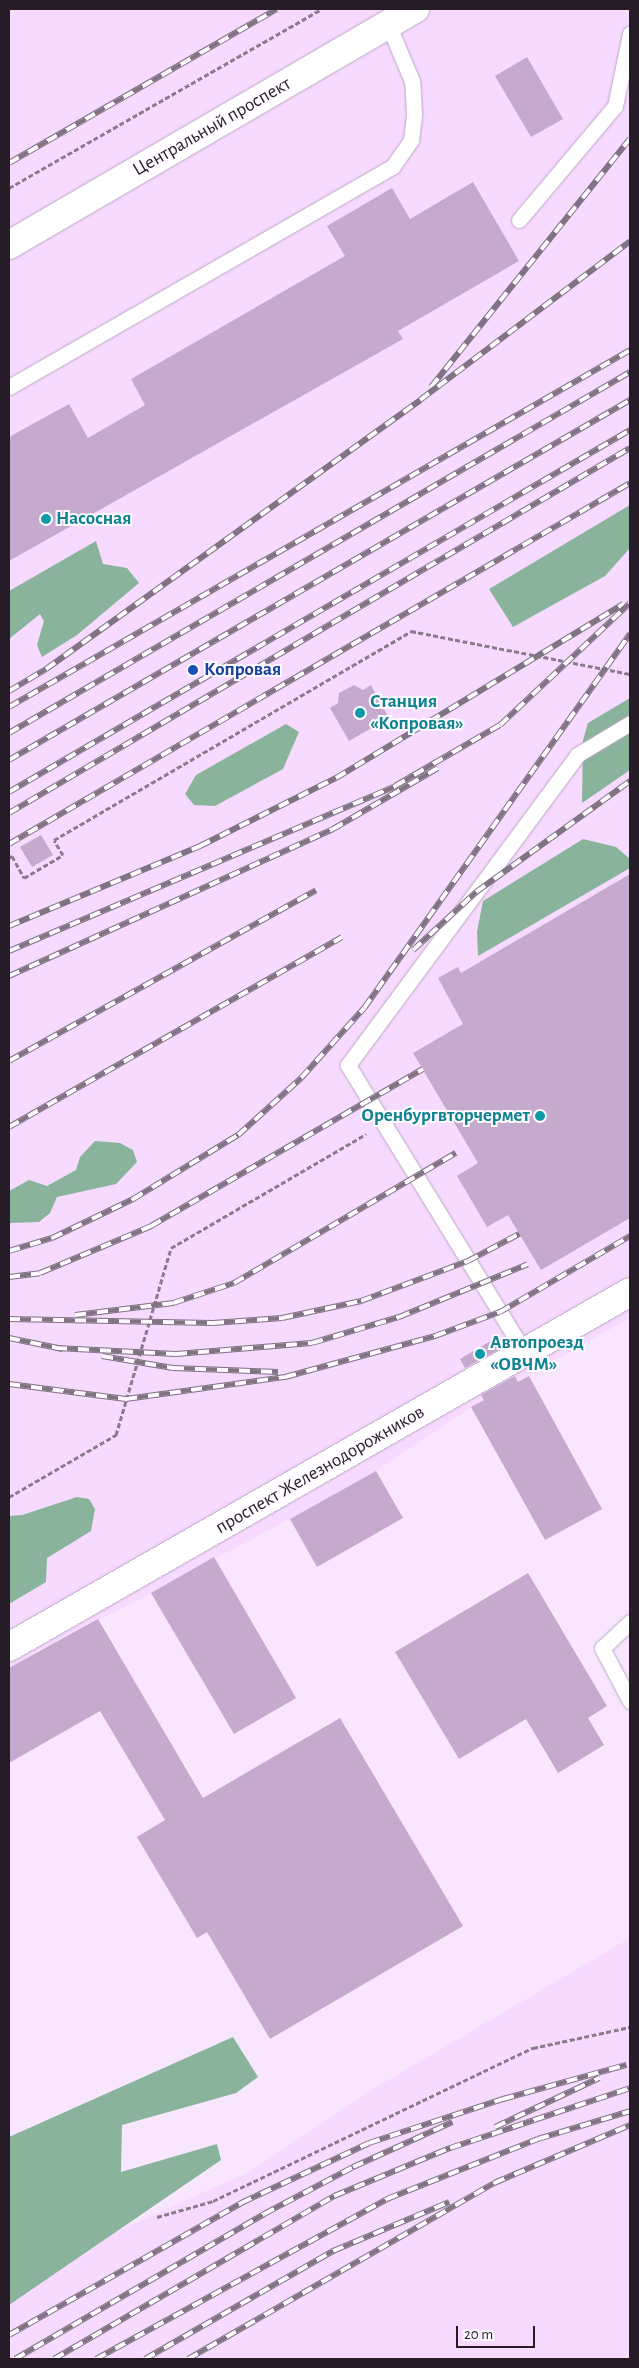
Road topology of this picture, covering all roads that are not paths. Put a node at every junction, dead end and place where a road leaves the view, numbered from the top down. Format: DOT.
graph roads {
  1 [pos="415,9"];
  2 [pos="388,24"];
  3 [pos="630,34"];
  4 [pos="519,220"];
  5 [pos="9,245"];
  6 [pos="9,387"];
  7 [pos="630,723"];
  8 [pos="630,1292"];
  9 [pos="525,1353"];
  10 [pos="630,1622"];
  11 [pos="9,1647"];
  12 [pos="630,1701"];
  1 -- 2 [label="street, Центральный проспект"];
  2 -- 5 [label="street, Центральный проспект"];
  2 -- 6 [label="lane"];
  3 -- 4 [label="lane"];
  7 -- 9 [label="lane"];
  8 -- 9 [label="street, проспект Железнодорожников"];
  9 -- 11 [label="street, проспект Железнодорожников"];
  10 -- 12 [label="lane"];
}
